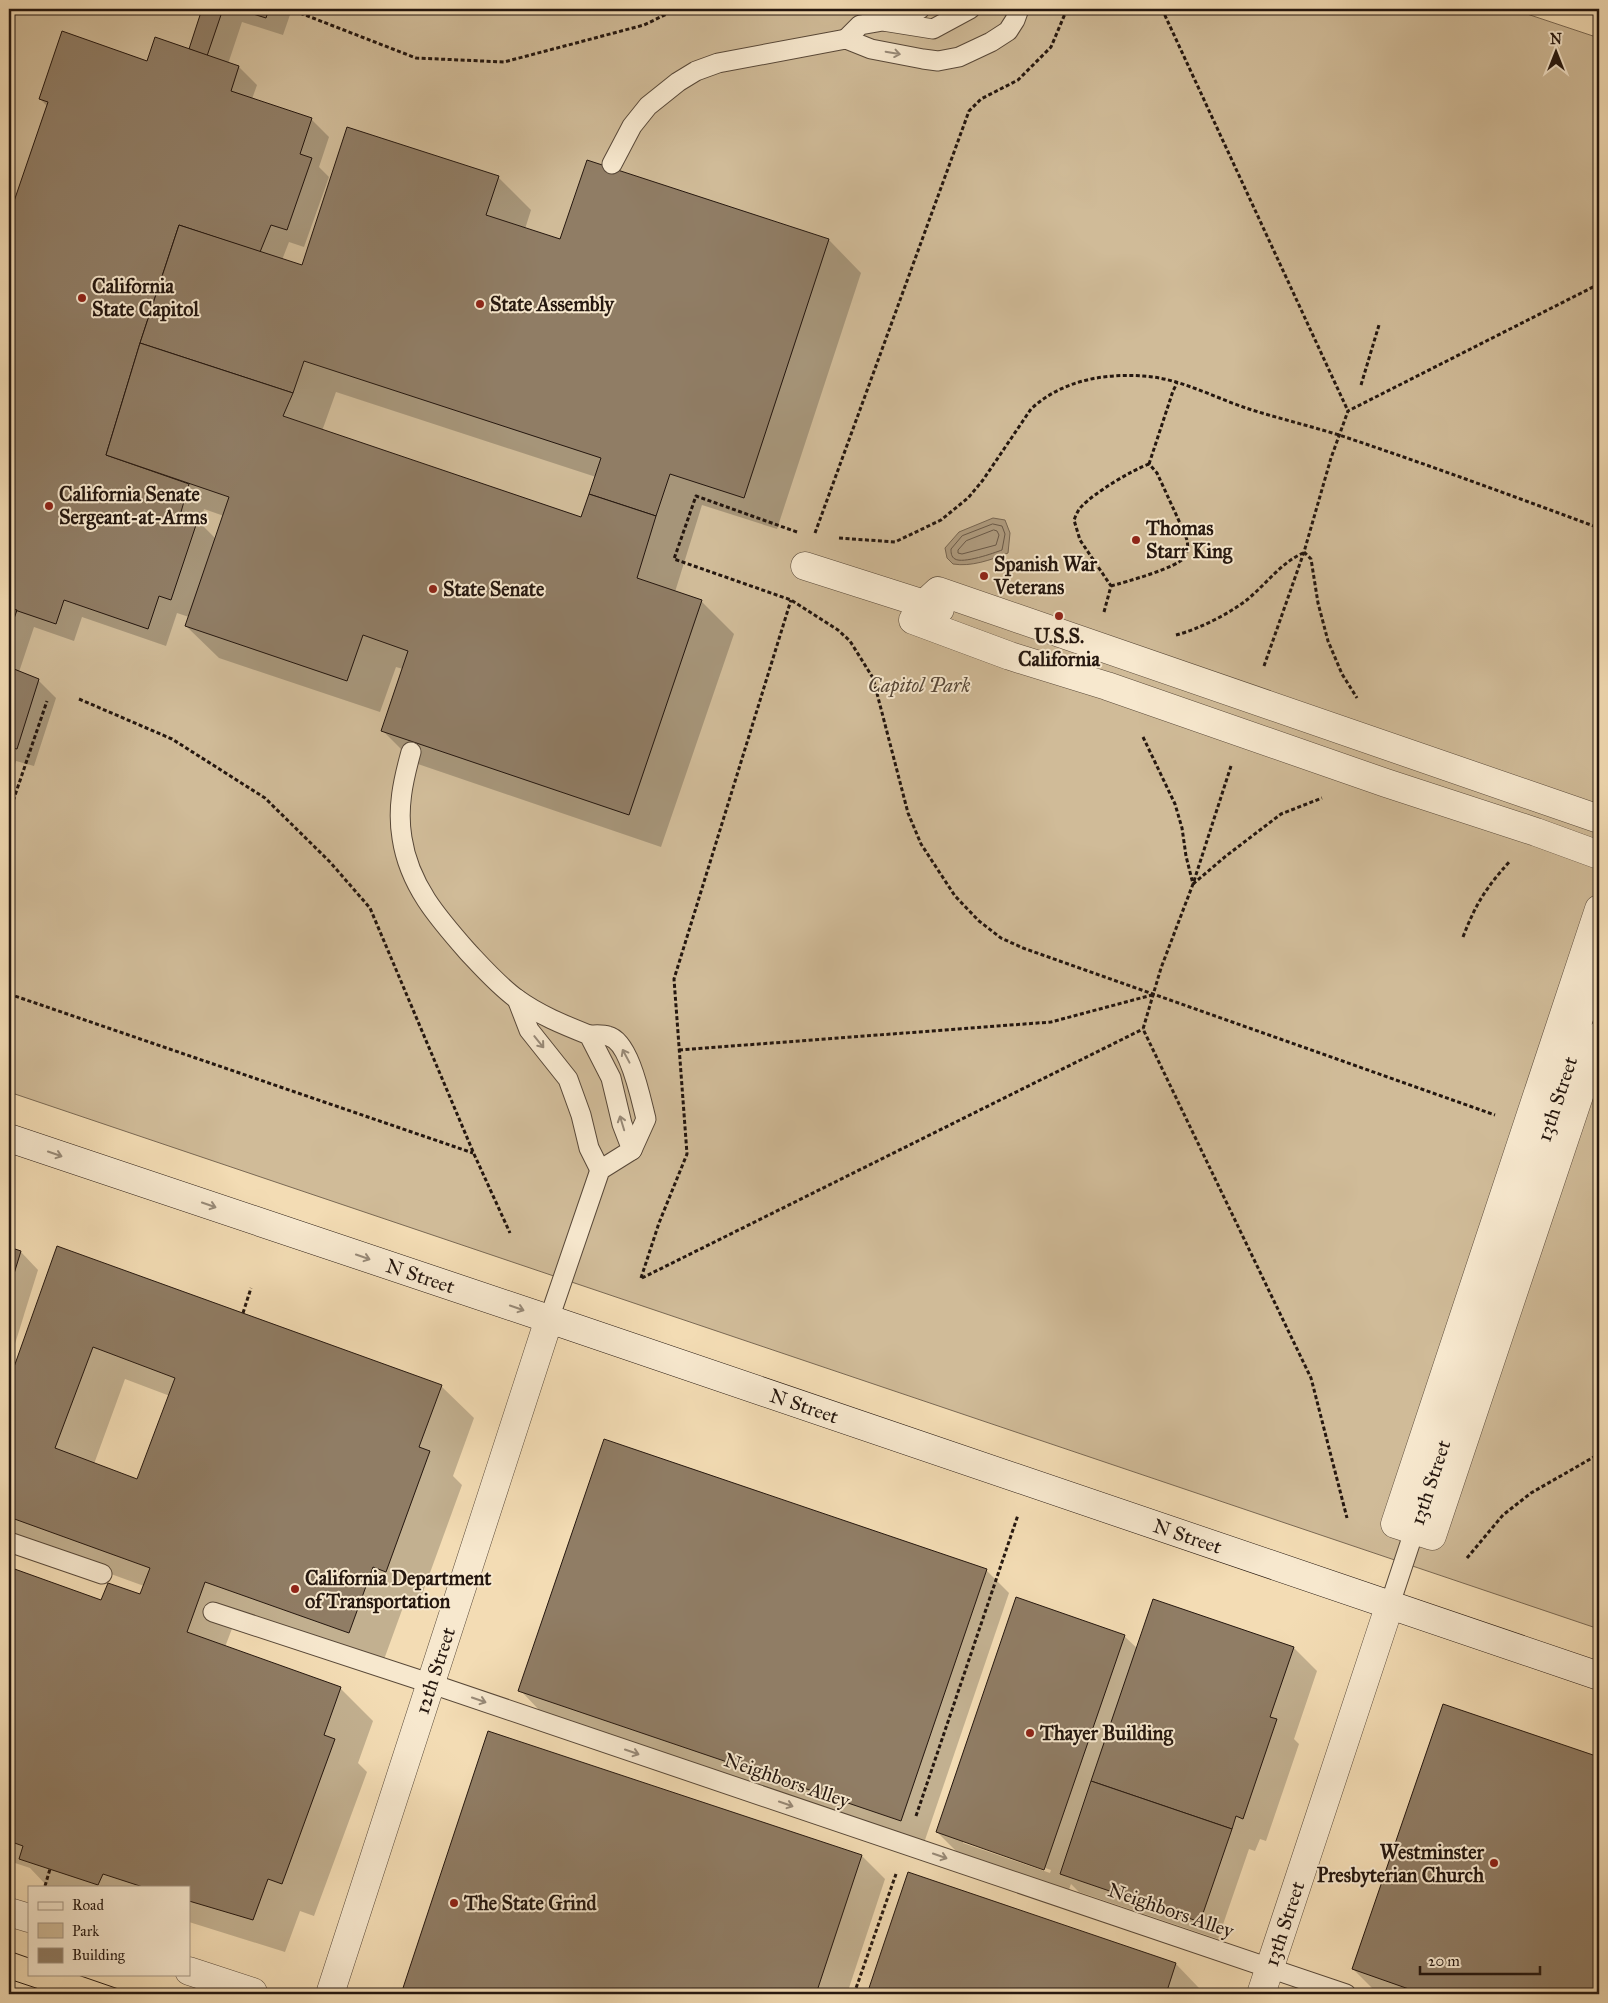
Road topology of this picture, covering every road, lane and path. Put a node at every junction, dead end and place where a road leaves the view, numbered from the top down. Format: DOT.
graph roads {
  1 [pos="281,9"];
  2 [pos="677,9"];
  3 [pos="920,9"];
  4 [pos="970,9"];
  5 [pos="1019,9"];
  6 [pos="1067,9"];
  7 [pos="1162,9"];
  8 [pos="883,21"];
  9 [pos="846,39"];
  10 [pos="612,164"];
  11 [pos="1599,284"];
  12 [pos="1379,325"];
  13 [pos="1177,383"];
  14 [pos="1361,385"];
  15 [pos="1348,411"];
  16 [pos="1338,435"];
  17 [pos="1149,464"];
  18 [pos="1599,528"];
  19 [pos="813,538"];
  20 [pos="821,538"];
  21 [pos="837,538"];
  22 [pos="1304,552"];
  23 [pos="805,566"];
  24 [pos="791,600"];
  25 [pos="924,604"];
  26 [pos="1172,636"];
  27 [pos="80,699"];
  28 [pos="1252,699"];
  29 [pos="47,701"];
  30 [pos="1359,701"];
  31 [pos="1140,733"];
  32 [pos="1242,733"];
  33 [pos="411,752"];
  34 [pos="1330,796"];
  35 [pos="9,813"];
  36 [pos="1599,819"];
  37 [pos="1599,834"];
  38 [pos="1548,837"];
  39 [pos="1599,855"];
  40 [pos="1193,884"];
  41 [pos="1599,909"];
  42 [pos="1463,937"];
  43 [pos="1599,972"];
  44 [pos="9,994"];
  45 [pos="1152,995"];
  46 [pos="517,999"];
  47 [pos="1143,1029"];
  48 [pos="1599,1036"];
  49 [pos="679,1050"];
  50 [pos="1528,1127"];
  51 [pos="9,1138"];
  52 [pos="474,1154"];
  53 [pos="600,1170"];
  54 [pos="510,1233"];
  55 [pos="252,1288"];
  56 [pos="243,1313"];
  57 [pos="549,1319"];
  58 [pos="1599,1454"];
  59 [pos="1029,1482"];
  60 [pos="1347,1518"];
  61 [pos="1416,1531"];
  62 [pos="9,1542"];
  63 [pos="1467,1558"];
  64 [pos="102,1574"];
  65 [pos="1390,1604"];
  66 [pos="213,1612"];
  67 [pos="1599,1676"];
  68 [pos="432,1684"];
  69 [pos="906,1844"];
  70 [pos="50,1869"];
  71 [pos="45,1886"];
  72 [pos="9,1912"];
  73 [pos="28,1918"];
  74 [pos="1270,1968"];
  75 [pos="190,1971"];
  76 [pos="253,1992"];
  77 [pos="330,1994"];
  78 [pos="854,1994"];
  79 [pos="1261,1994"];
  80 [pos="1346,1994"];
  1 -- 2 [label="path"];
  3 -- 8 [label="lane"];
  4 -- 8 [label="lane"];
  9 -- 5 [label="lane, one-way"];
  6 -- 19 [label="path"];
  7 -- 15 [label="path"];
  8 -- 9 [label="lane"];
  9 -- 10 [label="lane"];
  11 -- 15 [label="path"];
  12 -- 14 [label="path"];
  13 -- 16 [label="path"];
  13 -- 17 [label="path"];
  13 -- 21 [label="path"];
  15 -- 16 [label="path"];
  16 -- 18 [label="path"];
  16 -- 22 [label="path"];
  17 -- 17 [label="path"];
  19 -- 20 [label="path"];
  19 -- 23 [label="path"];
  19 -- 24 [label="path"];
  22 -- 26 [label="path"];
  22 -- 28 [label="path"];
  22 -- 30 [label="path"];
  23 -- 24 [label="path"];
  23 -- 25 [label="street"];
  24 -- 45 [label="path"];
  24 -- 49 [label="path"];
  25 -- 28 [label="street"];
  25 -- 32 [label="street"];
  25 -- 37 [label="street"];
  27 -- 52 [label="path"];
  28 -- 36 [label="street"];
  29 -- 35 [label="path"];
  31 -- 40 [label="path"];
  32 -- 38 [label="street"];
  32 -- 40 [label="path"];
  33 -- 46 [label="lane"];
  34 -- 40 [label="path"];
  38 -- 39 [label="street"];
  38 -- 42 [label="path"];
  40 -- 45 [label="path"];
  41 -- 50 [label="street"];
  43 -- 61 [label="lane, 13th Street"];
  44 -- 52 [label="path"];
  45 -- 47 [label="path"];
  45 -- 49 [label="path"];
  45 -- 50 [label="path"];
  46 -- 53 [label="lane, one-way"];
  53 -- 46 [label="lane, one-way"];
  47 -- 49 [label="path"];
  47 -- 60 [label="path"];
  48 -- 61 [label="street"];
  50 -- 61 [label="street"];
  51 -- 57 [label="street, N Street, one-way"];
  52 -- 54 [label="path"];
  53 -- 57 [label="lane"];
  55 -- 56 [label="path"];
  57 -- 59 [label="street, N Street"];
  57 -- 68 [label="street, 12th Street"];
  58 -- 63 [label="path"];
  59 -- 65 [label="street, N Street"];
  59 -- 69 [label="path"];
  61 -- 65 [label="lane, 13th Street"];
  62 -- 64 [label="lane"];
  65 -- 67 [label="street, N Street"];
  65 -- 74 [label="street, 13th Street"];
  66 -- 68 [label="lane, Neighbors Alley"];
  68 -- 69 [label="lane, Neighbors Alley, one-way"];
  68 -- 77 [label="street, 12th Street"];
  69 -- 74 [label="lane, Neighbors Alley, one-way"];
  69 -- 78 [label="path"];
  70 -- 71 [label="path"];
  72 -- 73 [label="street"];
  74 -- 79 [label="street, 13th Street"];
  74 -- 80 [label="lane, Neighbors Alley"];
  75 -- 76 [label="street"];
}
